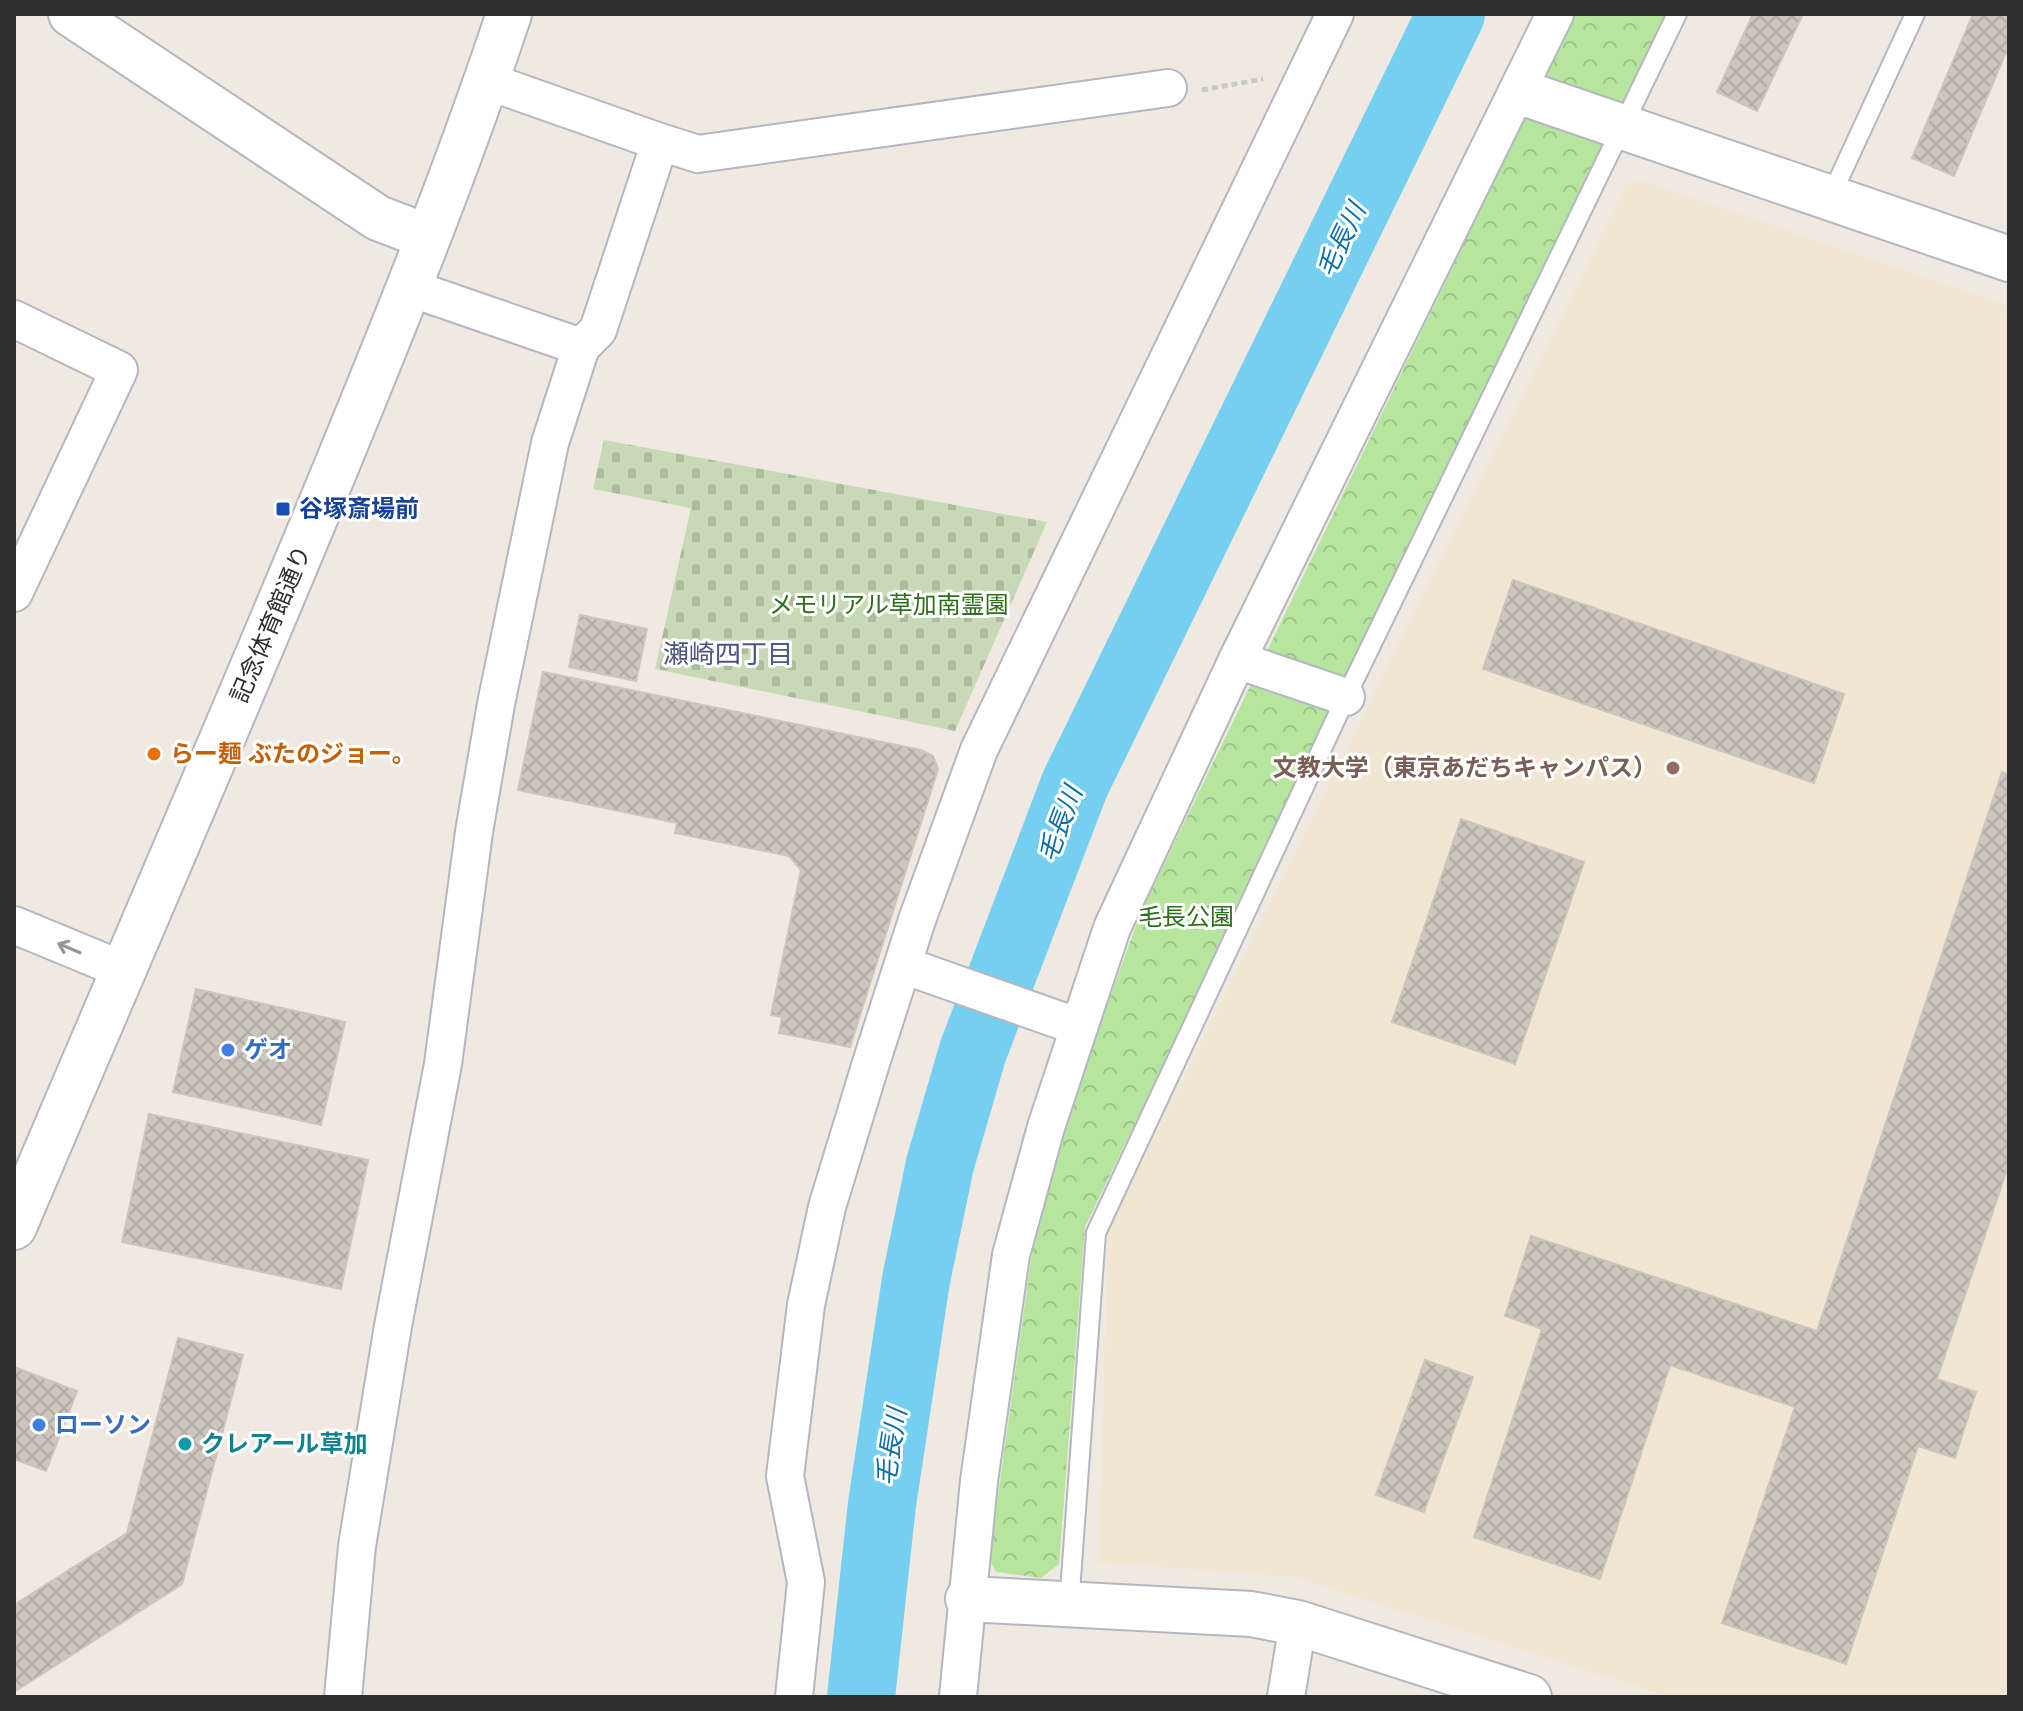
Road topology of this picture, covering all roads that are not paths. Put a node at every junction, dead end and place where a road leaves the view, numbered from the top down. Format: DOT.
graph roads {
  1 [pos="71,14"];
  2 [pos="509,14"];
  3 [pos="1335,14"];
  4 [pos="1555,14"];
  5 [pos="1677,14"];
  6 [pos="1915,14"];
  7 [pos="487,81"];
  8 [pos="1168,88"];
  9 [pos="1525,94"];
  10 [pos="1622,127"];
  11 [pos="660,142"];
  12 [pos="1830,198"];
  13 [pos="428,237"];
  14 [pos="2009,259"];
  15 [pos="410,288"];
  16 [pos="14,319"];
  17 [pos="581,347"];
  18 [pos="14,593"];
  19 [pos="1237,660"];
  20 [pos="1346,697"];
  21 [pos="14,925"];
  22 [pos="910,968"];
  23 [pos="123,970"];
  24 [pos="1066,1022"];
  25 [pos="14,1227"];
  26 [pos="968,1599"];
  27 [pos="1069,1606"];
  28 [pos="1298,1623"];
  29 [pos="343,1697"];
  30 [pos="794,1697"];
  31 [pos="958,1697"];
  32 [pos="1286,1697"];
  33 [pos="1529,1697"];
  1 -- 13 [label="street"];
  2 -- 7 [label="street, 記念体育館通り"];
  3 -- 22 [label="street"];
  4 -- 9 [label="street"];
  5 -- 10 [label="lane"];
  6 -- 12 [label="lane"];
  7 -- 11 [label="street"];
  7 -- 13 [label="street, 記念体育館通り"];
  8 -- 11 [label="street"];
  9 -- 10 [label="street"];
  9 -- 19 [label="street"];
  10 -- 12 [label="street"];
  10 -- 20 [label="lane"];
  11 -- 17 [label="street"];
  12 -- 14 [label="street"];
  13 -- 15 [label="street, 記念体育館通り"];
  15 -- 17 [label="street"];
  15 -- 23 [label="street, 記念体育館通り"];
  16 -- 18 [label="street"];
  17 -- 29 [label="street"];
  19 -- 20 [label="street"];
  19 -- 24 [label="street"];
  20 -- 27 [label="lane"];
  23 -- 21 [label="street, one-way"];
  22 -- 24 [label="street"];
  22 -- 30 [label="street"];
  23 -- 25 [label="street, 記念体育館通り"];
  24 -- 26 [label="street"];
  26 -- 27 [label="street"];
  26 -- 31 [label="street"];
  27 -- 28 [label="street"];
  28 -- 32 [label="street"];
  28 -- 33 [label="street"];
}
